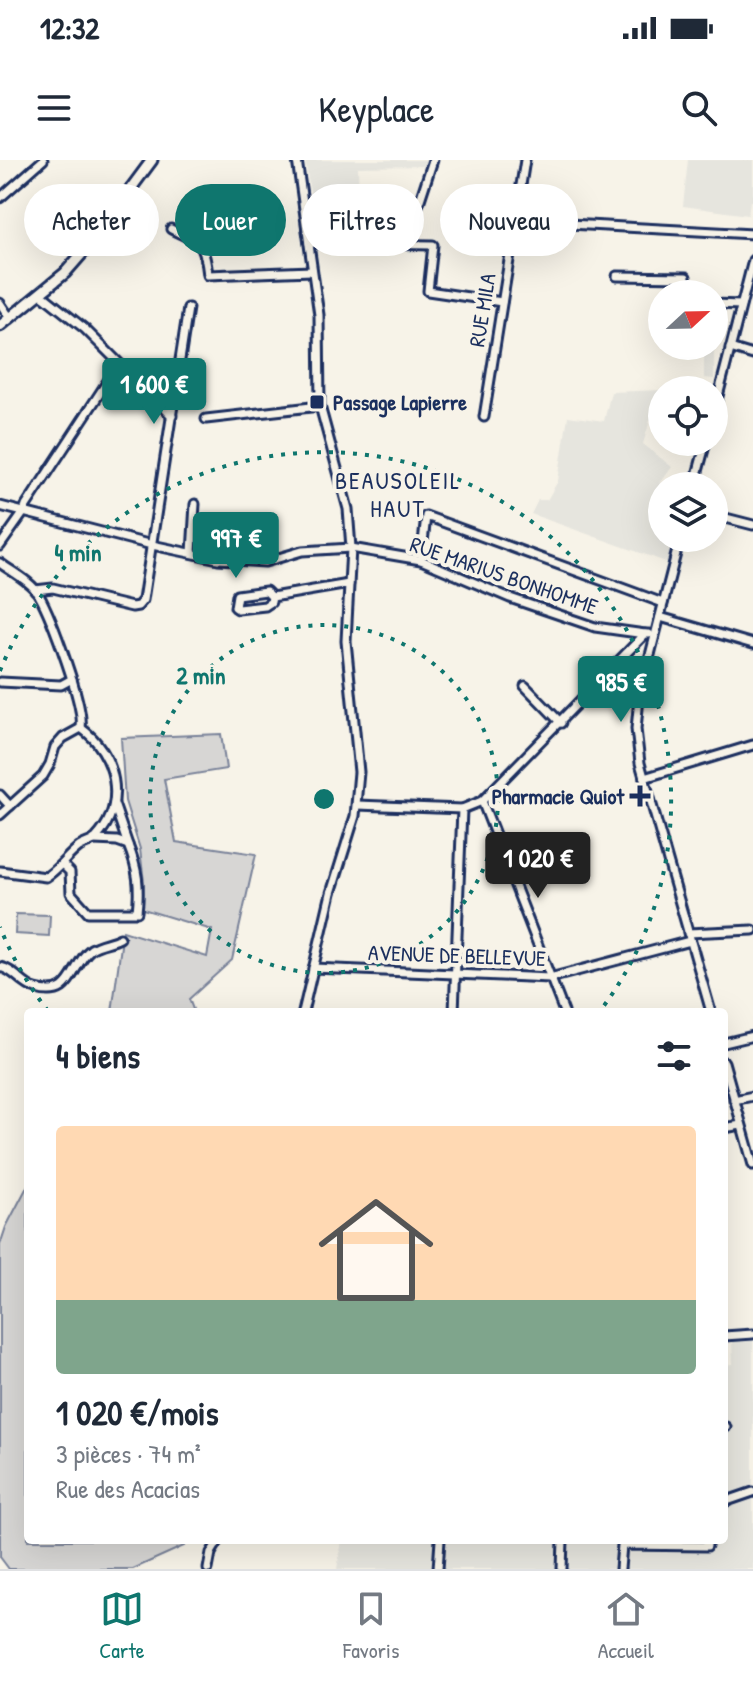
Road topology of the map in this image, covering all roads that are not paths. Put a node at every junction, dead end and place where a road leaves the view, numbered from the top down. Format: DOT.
graph roads {
  1 [pos="43,160"];
  2 [pos="152,160"];
  3 [pos="297,160"];
  4 [pos="433,160"];
  5 [pos="525,160"];
  6 [pos="521,184"];
  7 [pos="424,188"];
  8 [pos="302,195"];
  9 [pos="0,198"];
  10 [pos="578,224"];
  11 [pos="171,229"];
  12 [pos="753,234"];
  13 [pos="424,244"];
  14 [pos="310,256"];
  15 [pos="509,256"];
  16 [pos="753,260"];
  17 [pos="312,271"];
  18 [pos="617,276"];
  19 [pos="687,280"];
  20 [pos="41,294"];
  21 [pos="502,302"];
  22 [pos="0,303"];
  23 [pos="728,305"];
  24 [pos="741,305"];
  25 [pos="188,308"];
  26 [pos="10,318"];
  27 [pos="0,326"];
  28 [pos="730,348"];
  29 [pos="753,355"];
  30 [pos="119,364"];
  31 [pos="723,376"];
  32 [pos="320,406"];
  33 [pos="172,416"];
  34 [pos="484,417"];
  35 [pos="206,419"];
  36 [pos="195,504"];
  37 [pos="0,506"];
  38 [pos="24,512"];
  39 [pos="728,519"];
  40 [pos="753,525"];
  41 [pos="152,545"];
  42 [pos="0,546"];
  43 [pos="351,548"];
  44 [pos="676,552"];
  45 [pos="192,553"];
  46 [pos="421,560"];
  47 [pos="0,563"];
  48 [pos="349,584"];
  49 [pos="35,590"];
  50 [pos="272,597"];
  51 [pos="663,603"];
  52 [pos="660,617"];
  53 [pos="645,634"];
  54 [pos="655,635"];
  55 [pos="753,644"];
  56 [pos="72,679"];
  57 [pos="0,682"];
  58 [pos="525,686"];
  59 [pos="561,723"];
  60 [pos="81,728"];
  61 [pos="753,745"];
  62 [pos="644,778"];
  63 [pos="0,795"];
  64 [pos="482,801"];
  65 [pos="114,804"];
  66 [pos="357,805"];
  67 [pos="10,806"];
  68 [pos="462,809"];
  69 [pos="0,815"];
  70 [pos="94,840"];
  71 [pos="128,845"];
  72 [pos="62,864"];
  73 [pos="0,871"];
  74 [pos="753,930"];
  75 [pos="689,937"];
  76 [pos="120,938"];
  77 [pos="0,967"];
  78 [pos="313,968"];
  79 [pos="455,973"];
  80 [pos="550,978"];
  81 [pos="304,1008"];
  82 [pos="454,1008"];
  83 [pos="562,1008"];
  84 [pos="710,1008"];
  85 [pos="753,1036"];
  86 [pos="728,1042"];
  87 [pos="728,1077"];
  88 [pos="753,1096"];
  89 [pos="734,1100"];
  90 [pos="741,1125"];
  91 [pos="728,1127"];
  92 [pos="753,1165"];
  93 [pos="753,1334"];
  94 [pos="728,1336"];
  95 [pos="753,1492"];
  96 [pos="742,1498"];
  97 [pos="753,1500"];
  98 [pos="728,1501"];
  99 [pos="217,1544"];
  100 [pos="440,1544"];
  101 [pos="563,1544"];
  102 [pos="707,1544"];
  103 [pos="208,1569"];
  104 [pos="438,1569"];
  105 [pos="562,1569"];
  106 [pos="620,1569"];
  1 -- 9 [label="street"];
  2 -- 20 [label="main road"];
  3 -- 8 [label="street"];
  4 -- 7 [label="street"];
  5 -- 6 [label="street, RUE MILA"];
  10 -- 12 [label="street"];
  11 -- 17 [label="street"];
  13 -- 21 [label="street"];
  14 -- 17 [label="street"];
  15 -- 21 [label="street, RUE MILA"];
  16 -- 24 [label="street"];
  17 -- 32 [label="street"];
  18 -- 19 [label="street"];
  20 -- 26 [label="main road"];
  20 -- 30 [label="street"];
  21 -- 34 [label="street, RUE MILA"];
  22 -- 26 [label="street"];
  23 -- 24 [label="street"];
  24 -- 28 [label="street"];
  25 -- 33 [label="street"];
  26 -- 27 [label="main road"];
  28 -- 29 [label="street"];
  28 -- 31 [label="street"];
  30 -- 33 [label="street"];
  30 -- 38 [label="street"];
  32 -- 35 [label="street"];
  32 -- 43 [label="street"];
  33 -- 41 [label="street"];
  36 -- 45 [label="street"];
  37 -- 38 [label="street, RUE MARIUS BONHOMME"];
  38 -- 41 [label="street, RUE MARIUS BONHOMME"];
  38 -- 42 [label="street"];
  39 -- 40 [label="street"];
  41 -- 45 [label="street, RUE MARIUS BONHOMME"];
  41 -- 49 [label="street"];
  43 -- 45 [label="street, RUE MARIUS BONHOMME"];
  43 -- 46 [label="street, RUE MARIUS BONHOMME"];
  43 -- 48 [label="street"];
  44 -- 51 [label="street"];
  46 -- 51 [label="street"];
  46 -- 53 [label="street, RUE MARIUS BONHOMME"];
  47 -- 49 [label="street"];
  48 -- 50 [label="street"];
  48 -- 66 [label="street"];
  49 -- 56 [label="street"];
  50 -- 50 [label="street"];
  51 -- 52 [label="street"];
  52 -- 54 [label="street"];
  52 -- 55 [label="street"];
  53 -- 54 [label="street, RUE MARIUS BONHOMME"];
  53 -- 59 [label="street"];
  54 -- 62 [label="street"];
  56 -- 57 [label="street"];
  56 -- 60 [label="street"];
  58 -- 59 [label="street"];
  59 -- 64 [label="street"];
  60 -- 65 [label="street"];
  60 -- 67 [label="street"];
  61 -- 62 [label="street"];
  62 -- 75 [label="street"];
  63 -- 67 [label="street"];
  64 -- 68 [label="street"];
  64 -- 80 [label="street"];
  65 -- 70 [label="street"];
  65 -- 71 [label="street"];
  66 -- 68 [label="street"];
  66 -- 78 [label="street"];
  67 -- 69 [label="street"];
  68 -- 79 [label="street"];
  70 -- 71 [label="street"];
  70 -- 72 [label="street"];
  71 -- 72 [label="street"];
  72 -- 73 [label="street"];
  74 -- 75 [label="street, AVENUE DE BELLEVUE"];
  75 -- 80 [label="street, AVENUE DE BELLEVUE"];
  75 -- 84 [label="street"];
  76 -- 77 [label="street"];
  78 -- 79 [label="street, AVENUE DE BELLEVUE"];
  78 -- 81 [label="street"];
  79 -- 80 [label="street, AVENUE DE BELLEVUE"];
  79 -- 82 [label="street"];
  80 -- 83 [label="street"];
  85 -- 86 [label="street"];
  87 -- 89 [label="street"];
  88 -- 89 [label="street"];
  89 -- 90 [label="street"];
  90 -- 91 [label="street"];
  90 -- 92 [label="street"];
  93 -- 94 [label="street"];
  95 -- 96 [label="street"];
  96 -- 97 [label="street"];
  96 -- 98 [label="street"];
  99 -- 103 [label="street"];
  100 -- 104 [label="street"];
  101 -- 105 [label="street"];
  102 -- 106 [label="street"];
}
